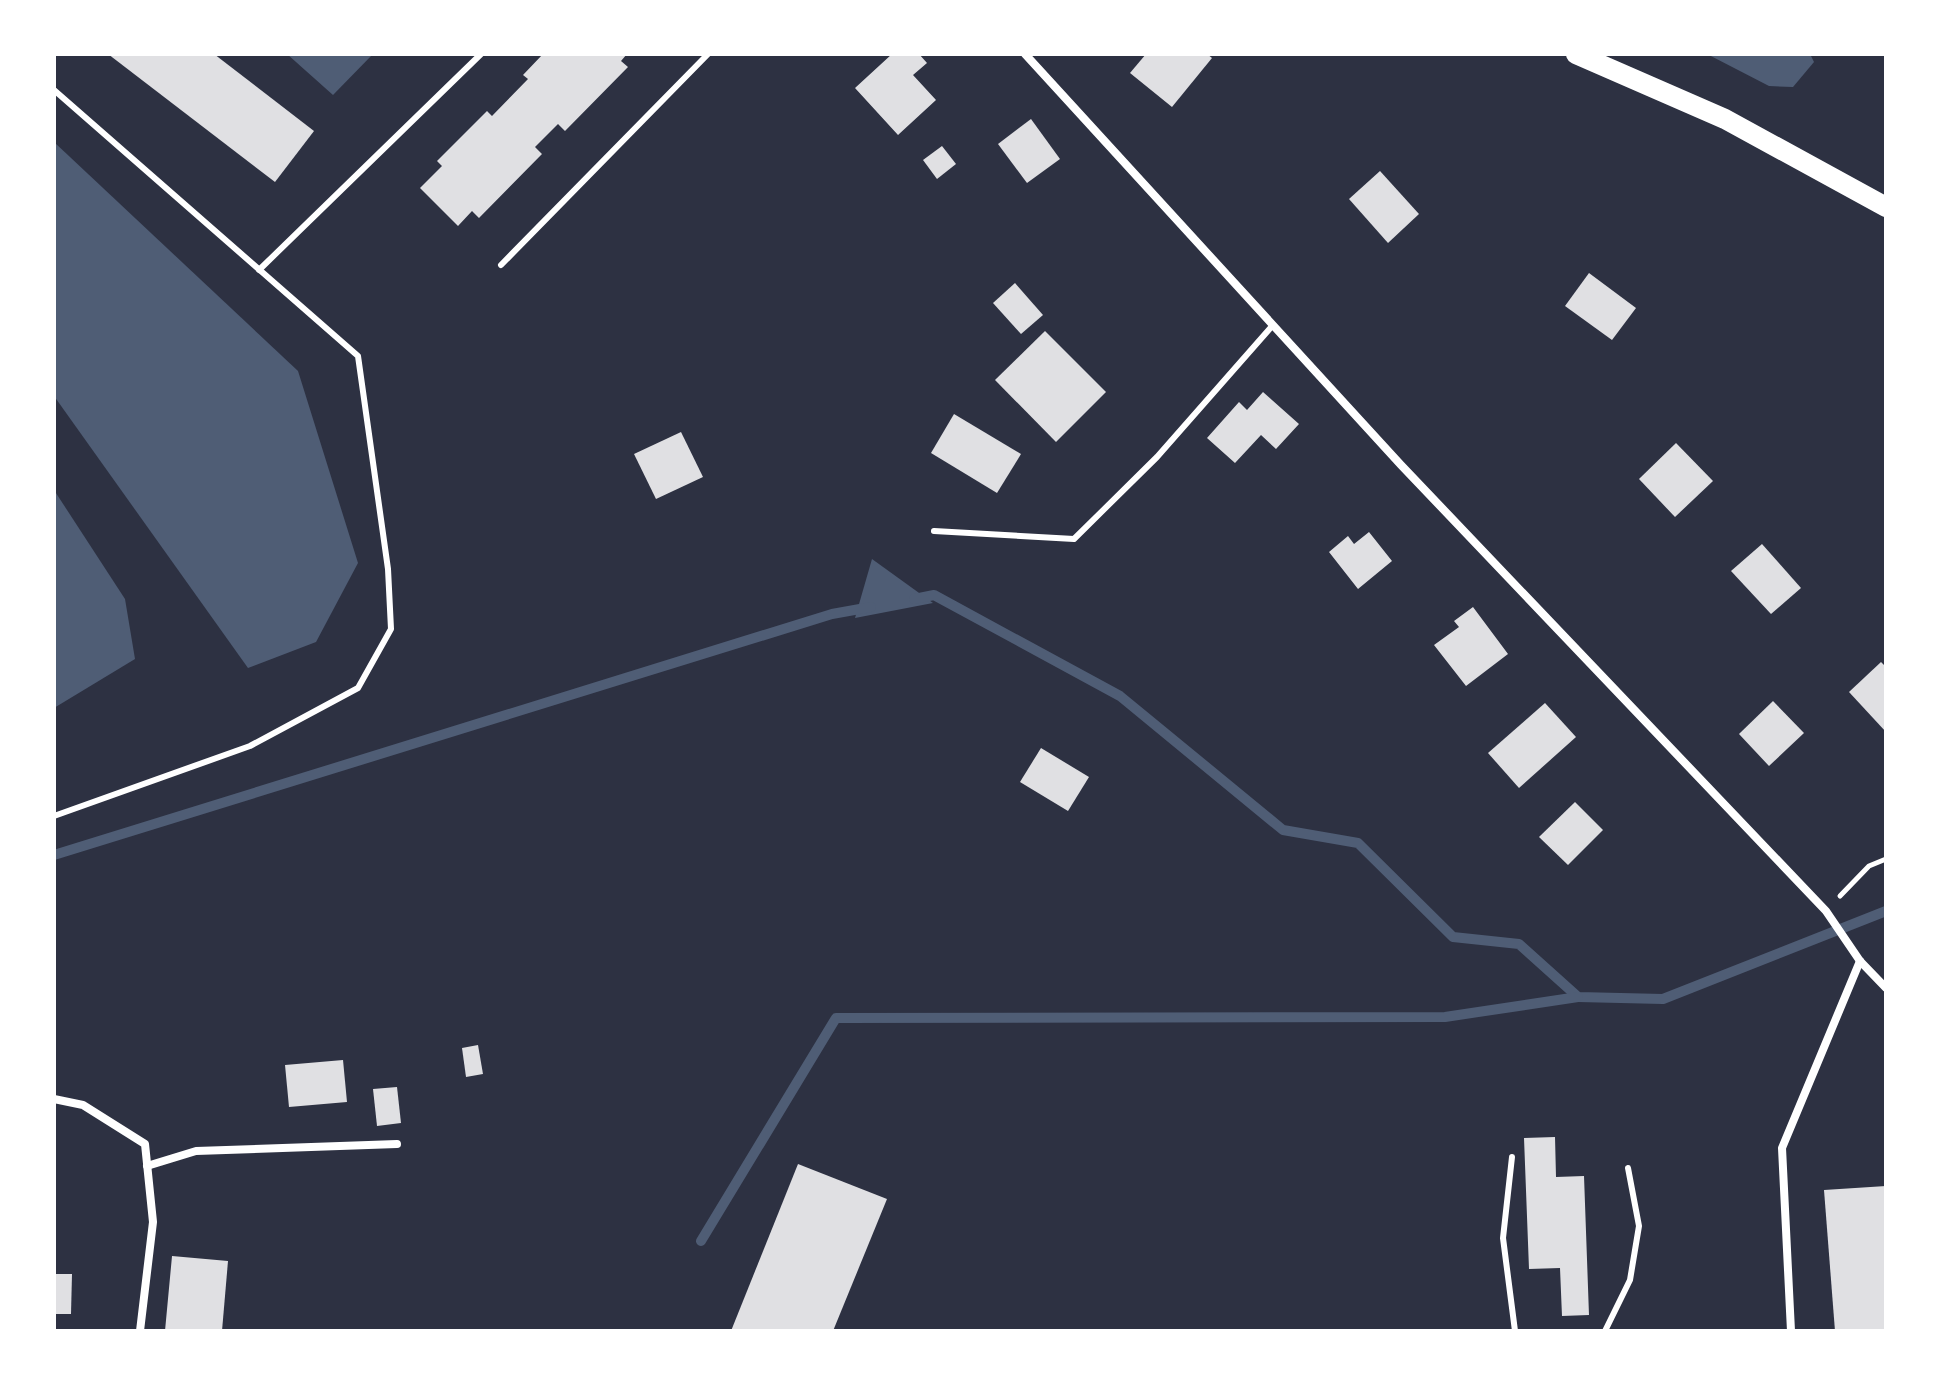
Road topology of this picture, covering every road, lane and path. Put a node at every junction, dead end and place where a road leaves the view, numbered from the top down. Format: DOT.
graph roads {
  1 [pos="481,54"];
  2 [pos="708,54"];
  3 [pos="1025,54"];
  4 [pos="1576,54"];
  5 [pos="54,90"];
  6 [pos="1886,207"];
  7 [pos="501,265"];
  8 [pos="259,270"];
  9 [pos="1273,325"];
  10 [pos="934,531"];
  11 [pos="54,816"];
  12 [pos="1886,859"];
  13 [pos="1827,912"];
  14 [pos="1860,961"];
  15 [pos="1886,988"];
  16 [pos="54,1099"];
  17 [pos="397,1144"];
  18 [pos="1512,1157"];
  19 [pos="147,1166"];
  20 [pos="1628,1168"];
  21 [pos="140,1331"];
  22 [pos="1515,1331"];
  23 [pos="1605,1331"];
  24 [pos="1791,1331"];
  1 -- 8 [label="lane"];
  2 -- 7 [label="lane"];
  3 -- 9 [label="street"];
  4 -- 6 [label="main road"];
  5 -- 8 [label="lane"];
  8 -- 11 [label="lane"];
  9 -- 10 [label="lane"];
  9 -- 13 [label="street"];
  12 -- 13 [label="path"];
  13 -- 14 [label="street"];
  14 -- 15 [label="street"];
  14 -- 24 [label="street"];
  16 -- 19 [label="street"];
  17 -- 19 [label="street"];
  18 -- 22 [label="lane"];
  19 -- 21 [label="street"];
  20 -- 23 [label="lane"];
}
